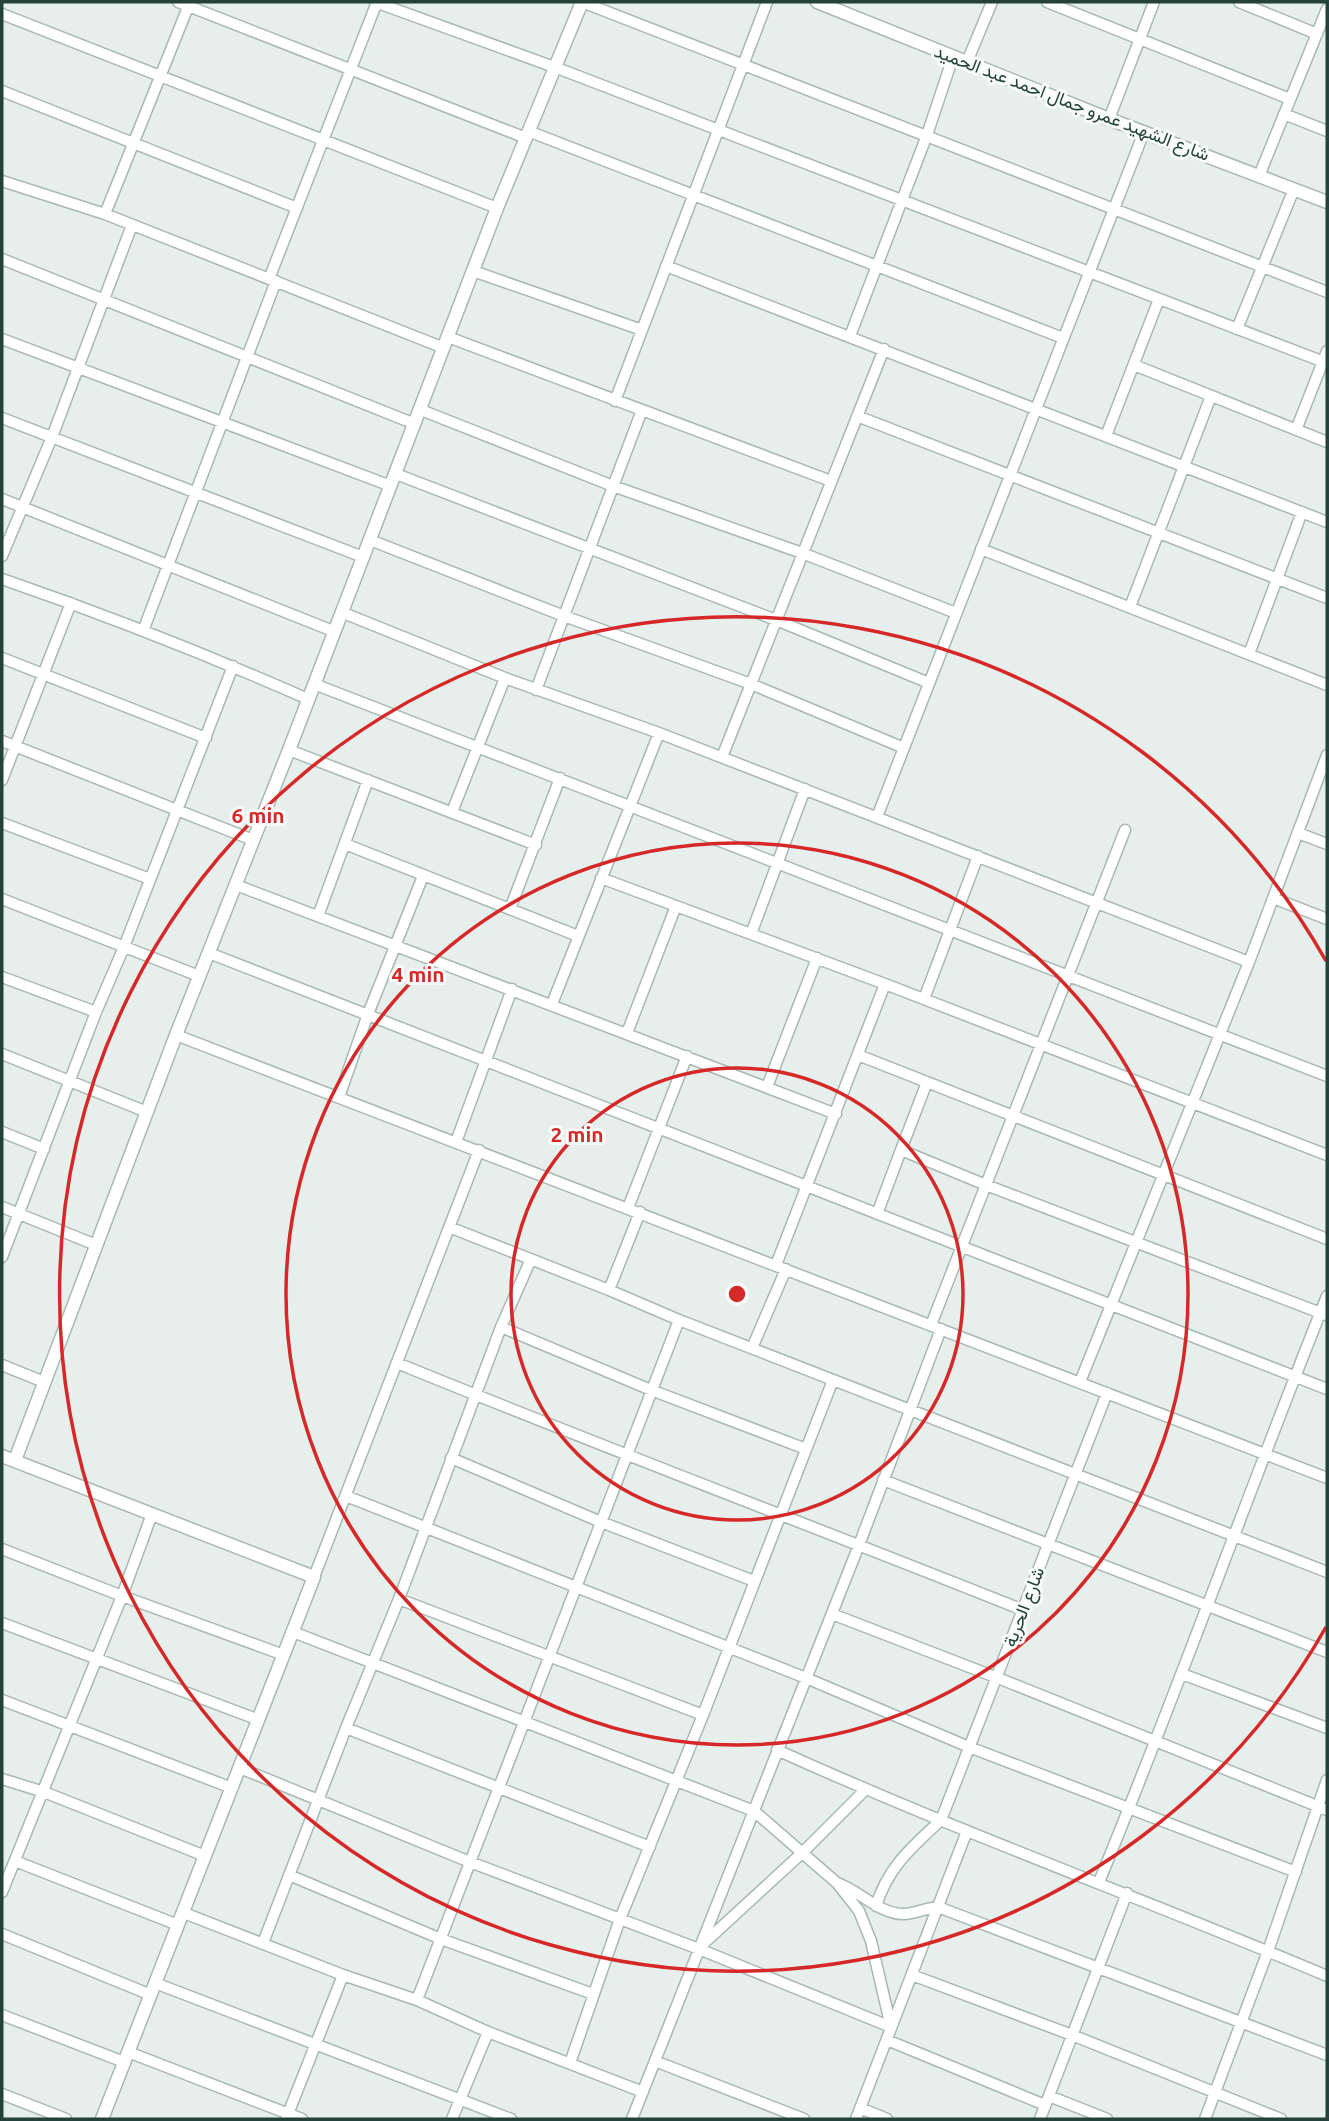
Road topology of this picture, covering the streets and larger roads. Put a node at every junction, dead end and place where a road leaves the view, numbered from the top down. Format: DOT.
graph roads {
  1 [pos="7,2"];
  2 [pos="376,2"];
  3 [pos="582,2"];
  4 [pos="767,2"];
  5 [pos="817,2"];
  6 [pos="992,2"];
  7 [pos="1047,2"];
  8 [pos="1154,2"];
  9 [pos="1239,2"];
  10 [pos="185,3"];
  11 [pos="1327,9"];
  12 [pos="2,15"];
  13 [pos="1316,37"];
  14 [pos="1139,41"];
  15 [pos="1327,44"];
  16 [pos="953,57"];
  17 [pos="967,62"];
  18 [pos="743,64"];
  19 [pos="351,68"];
  20 [pos="557,68"];
  21 [pos="160,76"];
  22 [pos="2,91"];
  23 [pos="1290,99"];
  24 [pos="1284,114"];
  25 [pos="1109,119"];
  26 [pos="718,130"];
  27 [pos="1327,131"];
  28 [pos="1144,132"];
  29 [pos="527,135"];
  30 [pos="927,135"];
  31 [pos="323,140"];
  32 [pos="133,143"];
  33 [pos="1259,176"];
  34 [pos="2,181"];
  35 [pos="1294,189"];
  36 [pos="693,197"];
  37 [pos="902,201"];
  38 [pos="1327,202"];
  39 [pos="297,208"];
  40 [pos="497,208"];
  41 [pos="1114,208"];
  42 [pos="105,214"];
  43 [pos="132,225"];
  44 [pos="2,259"];
  45 [pos="1264,266"];
  46 [pos="666,267"];
  47 [pos="876,267"];
  48 [pos="473,271"];
  49 [pos="1089,272"];
  50 [pos="273,280"];
  51 [pos="1327,292"];
  52 [pos="1159,299"];
  53 [pos="104,300"];
  54 [pos="1237,329"];
  55 [pos="642,330"];
  56 [pos="850,336"];
  57 [pos="1063,338"];
  58 [pos="2,339"];
  59 [pos="446,343"];
  60 [pos="884,349"];
  61 [pos="248,357"];
  62 [pos="1325,357"];
  63 [pos="1134,365"];
  64 [pos="78,368"];
  65 [pos="1211,396"];
  66 [pos="615,401"];
  67 [pos="1036,408"];
  68 [pos="421,410"];
  69 [pos="642,411"];
  70 [pos="857,416"];
  71 [pos="2,418"];
  72 [pos="222,424"];
  73 [pos="415,424"];
  74 [pos="1296,430"];
  75 [pos="1106,436"];
  76 [pos="52,437"];
  77 [pos="1327,442"];
  78 [pos="1184,466"];
  79 [pos="1010,475"];
  80 [pos="393,480"];
  81 [pos="831,481"];
  82 [pos="613,486"];
  83 [pos="196,492"];
  84 [pos="2,499"];
  85 [pos="24,508"];
  86 [pos="1302,512"];
  87 [pos="1327,522"];
  88 [pos="1157,534"];
  89 [pos="370,540"];
  90 [pos="589,548"];
  91 [pos="981,549"];
  92 [pos="803,553"];
  93 [pos="2,556"];
  94 [pos="363,557"];
  95 [pos="169,564"];
  96 [pos="2,579"];
  97 [pos="1276,579"];
  98 [pos="1326,594"];
  99 [pos="71,603"];
  100 [pos="1130,607"];
  101 [pos="341,612"];
  102 [pos="956,613"];
  103 [pos="564,616"];
  104 [pos="776,620"];
  105 [pos="143,631"];
  106 [pos="333,631"];
  107 [pos="1249,654"];
  108 [pos="2,658"];
  109 [pos="233,666"];
  110 [pos="43,675"];
  111 [pos="505,678"];
  112 [pos="929,683"];
  113 [pos="314,684"];
  114 [pos="751,684"];
  115 [pos="1327,684"];
  116 [pos="536,690"];
  117 [pos="308,699"];
  118 [pos="659,733"];
  119 [pos="206,738"];
  120 [pos="2,741"];
  121 [pos="15,746"];
  122 [pos="478,747"];
  123 [pos="904,748"];
  124 [pos="289,750"];
  125 [pos="722,757"];
  126 [pos="1326,762"];
  127 [pos="560,778"];
  128 [pos="2,780"];
  129 [pos="368,780"];
  130 [pos="805,789"];
  131 [pos="630,806"];
  132 [pos="177,810"];
  133 [pos="452,812"];
  134 [pos="877,817"];
  135 [pos="2,823"];
  136 [pos="1125,830"];
  137 [pos="1298,833"];
  138 [pos="253,840"];
  139 [pos="345,844"];
  140 [pos="1327,844"];
  141 [pos="536,845"];
  142 [pos="978,856"];
  143 [pos="778,863"];
  144 [pos="423,876"];
  145 [pos="601,878"];
  146 [pos="150,879"];
  147 [pos="236,885"];
  148 [pos="1273,898"];
  149 [pos="2,899"];
  150 [pos="1097,903"];
  151 [pos="676,906"];
  152 [pos="510,909"];
  153 [pos="318,916"];
  154 [pos="1327,919"];
  155 [pos="950,930"];
  156 [pos="751,934"];
  157 [pos="578,936"];
  158 [pos="124,947"];
  159 [pos="396,947"];
  160 [pos="209,953"];
  161 [pos="817,958"];
  162 [pos="1249,962"];
  163 [pos="1068,975"];
  164 [pos="199,976"];
  165 [pos="2,977"];
  166 [pos="885,984"];
  167 [pos="512,989"];
  168 [pos="923,999"];
  169 [pos="551,1004"];
  170 [pos="96,1012"];
  171 [pos="368,1014"];
  172 [pos="627,1033"];
  173 [pos="1220,1034"];
  174 [pos="176,1035"];
  175 [pos="1041,1044"];
  176 [pos="2,1054"];
  177 [pos="858,1055"];
  178 [pos="687,1056"];
  179 [pos="485,1062"];
  180 [pos="1327,1076"];
  181 [pos="71,1081"];
  182 [pos="927,1082"];
  183 [pos="766,1087"];
  184 [pos="339,1097"];
  185 [pos="1193,1103"];
  186 [pos="147,1112"];
  187 [pos="836,1114"];
  188 [pos="1013,1115"];
  189 [pos="659,1128"];
  190 [pos="2,1132"];
  191 [pos="456,1142"];
  192 [pos="44,1149"];
  193 [pos="479,1150"];
  194 [pos="901,1150"];
  195 [pos="1327,1155"];
  196 [pos="1164,1174"];
  197 [pos="986,1185"];
  198 [pos="808,1186"];
  199 [pos="2,1207"];
  200 [pos="628,1208"];
  201 [pos="640,1212"];
  202 [pos="19,1214"];
  203 [pos="877,1214"];
  204 [pos="449,1227"];
  205 [pos="1327,1239"];
  206 [pos="1136,1242"];
  207 [pos="96,1245"];
  208 [pos="961,1247"];
  209 [pos="2,1258"];
  210 [pos="531,1259"];
  211 [pos="781,1267"];
  212 [pos="609,1290"];
  213 [pos="1327,1296"];
  214 [pos="1110,1306"];
  215 [pos="1324,1314"];
  216 [pos="679,1320"];
  217 [pos="501,1327"];
  218 [pos="936,1327"];
  219 [pos="752,1348"];
  220 [pos="397,1363"];
  221 [pos="2,1365"];
  222 [pos="1294,1377"];
  223 [pos="833,1380"];
  224 [pos="44,1382"];
  225 [pos="1080,1382"];
  226 [pos="1327,1389"];
  227 [pos="651,1390"];
  228 [pos="1107,1393"];
  229 [pos="475,1395"];
  230 [pos="910,1409"];
  231 [pos="806,1449"];
  232 [pos="2,1455"];
  233 [pos="1267,1455"];
  234 [pos="627,1457"];
  235 [pos="451,1458"];
  236 [pos="15,1461"];
  237 [pos="1074,1475"];
  238 [pos="1327,1478"];
  239 [pos="883,1480"];
  240 [pos="346,1496"];
  241 [pos="780,1513"];
  242 [pos="152,1514"];
  243 [pos="601,1522"];
  244 [pos="425,1527"];
  245 [pos="1234,1536"];
  246 [pos="1049,1543"];
  247 [pos="859,1545"];
  248 [pos="2,1549"];
  249 [pos="1327,1572"];
  250 [pos="314,1577"];
  251 [pos="754,1581"];
  252 [pos="575,1588"];
  253 [pos="122,1596"];
  254 [pos="400,1598"];
  255 [pos="1209,1604"];
  256 [pos="1023,1610"];
  257 [pos="832,1614"];
  258 [pos="2,1623"];
  259 [pos="293,1632"];
  260 [pos="729,1648"];
  261 [pos="1327,1651"];
  262 [pos="284,1655"];
  263 [pos="549,1655"];
  264 [pos="97,1658"];
  265 [pos="373,1662"];
  266 [pos="1182,1674"];
  267 [pos="806,1678"];
  268 [pos="998,1678"];
  269 [pos="2,1700"];
  270 [pos="703,1715"];
  271 [pos="259,1720"];
  272 [pos="523,1722"];
  273 [pos="70,1726"];
  274 [pos="346,1728"];
  275 [pos="1327,1728"];
  276 [pos="1155,1742"];
  277 [pos="970,1747"];
  278 [pos="777,1750"];
  279 [pos="240,1768"];
  280 [pos="2,1779"];
  281 [pos="1327,1780"];
  282 [pos="677,1782"];
  283 [pos="497,1787"];
  284 [pos="232,1788"];
  285 [pos="865,1790"];
  286 [pos="44,1792"];
  287 [pos="318,1800"];
  288 [pos="1322,1808"];
  289 [pos="1129,1809"];
  290 [pos="754,1811"];
  291 [pos="941,1820"];
  292 [pos="967,1831"];
  293 [pos="650,1847"];
  294 [pos="803,1853"];
  295 [pos="205,1856"];
  296 [pos="15,1861"];
  297 [pos="470,1862"];
  298 [pos="1296,1872"];
  299 [pos="289,1875"];
  300 [pos="1099,1882"];
  301 [pos="837,1883"];
  302 [pos="2,1892"];
  303 [pos="1127,1893"];
  304 [pos="876,1906"];
  305 [pos="939,1907"];
  306 [pos="181,1919"];
  307 [pos="620,1919"];
  308 [pos="2,1934"];
  309 [pos="441,1939"];
  310 [pos="263,1943"];
  311 [pos="699,1949"];
  312 [pos="1269,1951"];
  313 [pos="1098,1966"];
  314 [pos="343,1975"];
  315 [pos="912,1975"];
  316 [pos="1327,1976"];
  317 [pos="153,1989"];
  318 [pos="593,1994"];
  319 [pos="418,2000"];
  320 [pos="2,2015"];
  321 [pos="1242,2021"];
  322 [pos="891,2027"];
  323 [pos="488,2032"];
  324 [pos="1072,2035"];
  325 [pos="887,2040"];
  326 [pos="317,2043"];
  327 [pos="1327,2055"];
  328 [pos="126,2057"];
  329 [pos="655,2061"];
  330 [pos="570,2063"];
  331 [pos="643,2092"];
  332 [pos="2,2094"];
  333 [pos="1214,2094"];
  334 [pos="461,2099"];
  335 [pos="1047,2100"];
  336 [pos="858,2114"];
  337 [pos="287,2116"];
  338 [pos="66,2119"];
  339 [pos="102,2119"];
  340 [pos="302,2119"];
  341 [pos="452,2119"];
  342 [pos="511,2119"];
  343 [pos="632,2119"];
  344 [pos="804,2119"];
  345 [pos="887,2119"];
  346 [pos="1040,2119"];
  347 [pos="1107,2119"];
  348 [pos="1205,2119"];
  349 [pos="1281,2119"];
  1 -- 12 [label="street"];
  2 -- 19 [label="street"];
  2 -- 20 [label="street"];
  3 -- 18 [label="street"];
  3 -- 20 [label="street"];
  4 -- 18 [label="street"];
  5 -- 16 [label="street, شارع الشهيد عمرو جمال احمد عبد الحميد"];
  6 -- 17 [label="street"];
  7 -- 14 [label="street"];
  8 -- 14 [label="street"];
  9 -- 13 [label="street"];
  10 -- 19 [label="street"];
  10 -- 21 [label="street"];
  11 -- 13 [label="street"];
  12 -- 21 [label="street"];
  13 -- 15 [label="street"];
  13 -- 23 [label="street"];
  14 -- 23 [label="street"];
  14 -- 25 [label="street"];
  16 -- 17 [label="street, شارع الشهيد عمرو جمال احمد عبد الحميد"];
  16 -- 30 [label="street"];
  17 -- 25 [label="street, شارع الشهيد عمرو جمال احمد عبد الحميد"];
  18 -- 26 [label="street"];
  18 -- 30 [label="street"];
  19 -- 29 [label="street"];
  19 -- 31 [label="street"];
  20 -- 26 [label="street"];
  20 -- 29 [label="street"];
  21 -- 31 [label="street"];
  21 -- 32 [label="street"];
  22 -- 32 [label="street"];
  23 -- 24 [label="street"];
  24 -- 27 [label="street"];
  24 -- 33 [label="street"];
  25 -- 28 [label="street, شارع الشهيد عمرو جمال احمد عبد الحميد"];
  26 -- 36 [label="street"];
  26 -- 37 [label="street"];
  28 -- 33 [label="street, شارع الشهيد عمرو جمال احمد عبد الحميد"];
  28 -- 41 [label="street"];
  29 -- 36 [label="street"];
  29 -- 40 [label="street"];
  30 -- 37 [label="street"];
  30 -- 41 [label="street"];
  31 -- 39 [label="street"];
  31 -- 40 [label="street"];
  32 -- 39 [label="street"];
  32 -- 42 [label="street"];
  33 -- 35 [label="street, شارع الشهيد عمرو جمال احمد عبد الحميد"];
  34 -- 42 [label="street"];
  35 -- 38 [label="street, شارع الشهيد عمرو جمال احمد عبد الحميد"];
  35 -- 45 [label="street"];
  36 -- 46 [label="street"];
  36 -- 47 [label="street"];
  37 -- 47 [label="street"];
  37 -- 49 [label="street"];
  39 -- 50 [label="street"];
  40 -- 48 [label="street"];
  41 -- 45 [label="street"];
  41 -- 49 [label="street"];
  42 -- 43 [label="street"];
  43 -- 50 [label="street"];
  43 -- 53 [label="street"];
  44 -- 53 [label="street"];
  45 -- 51 [label="street"];
  45 -- 54 [label="street"];
  46 -- 55 [label="street"];
  46 -- 56 [label="street"];
  47 -- 56 [label="street"];
  47 -- 57 [label="street"];
  48 -- 55 [label="street"];
  48 -- 59 [label="street"];
  49 -- 52 [label="street"];
  49 -- 57 [label="street"];
  50 -- 59 [label="street"];
  50 -- 61 [label="street"];
  52 -- 54 [label="street"];
  52 -- 63 [label="street"];
  53 -- 61 [label="street"];
  53 -- 64 [label="street"];
  54 -- 62 [label="street"];
  55 -- 66 [label="street"];
  56 -- 60 [label="street"];
  57 -- 67 [label="street"];
  58 -- 64 [label="street"];
  59 -- 66 [label="street"];
  59 -- 68 [label="street"];
  60 -- 67 [label="street"];
  60 -- 70 [label="street"];
  61 -- 72 [label="street"];
  61 -- 73 [label="street"];
  62 -- 74 [label="street"];
  63 -- 65 [label="street"];
  63 -- 75 [label="street"];
  64 -- 72 [label="street"];
  64 -- 76 [label="street"];
  65 -- 74 [label="street"];
  65 -- 78 [label="street"];
  66 -- 69 [label="street"];
  67 -- 75 [label="street"];
  67 -- 79 [label="street"];
  68 -- 73 [label="street"];
  68 -- 82 [label="street"];
  69 -- 81 [label="street"];
  69 -- 82 [label="street"];
  70 -- 79 [label="street"];
  70 -- 81 [label="street"];
  71 -- 76 [label="street"];
  72 -- 80 [label="street"];
  72 -- 83 [label="street"];
  73 -- 80 [label="street"];
  74 -- 77 [label="street"];
  75 -- 78 [label="street"];
  76 -- 83 [label="street"];
  76 -- 85 [label="street"];
  78 -- 86 [label="street"];
  78 -- 88 [label="street"];
  79 -- 88 [label="street"];
  79 -- 91 [label="street"];
  80 -- 89 [label="street"];
  80 -- 90 [label="street"];
  81 -- 92 [label="street"];
  82 -- 90 [label="street"];
  82 -- 92 [label="street"];
  83 -- 94 [label="street"];
  83 -- 95 [label="street"];
  84 -- 85 [label="street"];
  85 -- 93 [label="street"];
  85 -- 95 [label="street"];
  86 -- 87 [label="street"];
  86 -- 97 [label="street"];
  88 -- 97 [label="street"];
  88 -- 100 [label="street"];
  89 -- 94 [label="street"];
  89 -- 103 [label="street"];
  90 -- 103 [label="street"];
  90 -- 104 [label="street"];
  91 -- 100 [label="street"];
  91 -- 102 [label="street"];
  92 -- 102 [label="street"];
  92 -- 104 [label="street"];
  94 -- 101 [label="street"];
  95 -- 105 [label="street"];
  95 -- 106 [label="street"];
  96 -- 99 [label="street"];
  97 -- 98 [label="street"];
  97 -- 107 [label="street"];
  99 -- 105 [label="street"];
  99 -- 110 [label="street"];
  100 -- 107 [label="street"];
  101 -- 106 [label="street"];
  101 -- 111 [label="street"];
  102 -- 112 [label="street"];
  103 -- 114 [label="street"];
  103 -- 116 [label="street"];
  104 -- 112 [label="street"];
  104 -- 114 [label="street"];
  105 -- 109 [label="street"];
  106 -- 113 [label="street"];
  107 -- 115 [label="street"];
  108 -- 110 [label="street"];
  109 -- 117 [label="street"];
  109 -- 119 [label="street"];
  110 -- 119 [label="street"];
  110 -- 121 [label="street"];
  111 -- 116 [label="street"];
  111 -- 122 [label="street"];
  112 -- 123 [label="street"];
  113 -- 117 [label="street"];
  113 -- 122 [label="street"];
  114 -- 123 [label="street"];
  114 -- 125 [label="street"];
  116 -- 118 [label="street"];
  117 -- 124 [label="street"];
  118 -- 125 [label="street"];
  118 -- 131 [label="street"];
  119 -- 132 [label="street"];
  120 -- 121 [label="street"];
  121 -- 128 [label="street"];
  121 -- 132 [label="street"];
  122 -- 127 [label="street"];
  122 -- 133 [label="street"];
  123 -- 134 [label="street"];
  124 -- 129 [label="street"];
  124 -- 138 [label="street"];
  125 -- 130 [label="street"];
  126 -- 137 [label="street"];
  127 -- 131 [label="street"];
  127 -- 141 [label="street"];
  129 -- 133 [label="street"];
  129 -- 139 [label="street"];
  130 -- 134 [label="street"];
  130 -- 143 [label="street"];
  131 -- 143 [label="street"];
  131 -- 145 [label="street"];
  132 -- 138 [label="street"];
  132 -- 146 [label="street"];
  133 -- 141 [label="street"];
  134 -- 142 [label="street"];
  135 -- 146 [label="street"];
  136 -- 150 [label="street"];
  137 -- 140 [label="street"];
  137 -- 148 [label="street"];
  138 -- 147 [label="street"];
  139 -- 144 [label="street"];
  139 -- 153 [label="street"];
  141 -- 152 [label="street"];
  142 -- 150 [label="street"];
  142 -- 155 [label="street"];
  143 -- 155 [label="street"];
  143 -- 156 [label="street"];
  144 -- 152 [label="street"];
  144 -- 159 [label="street"];
  145 -- 151 [label="street"];
  145 -- 157 [label="street"];
  146 -- 158 [label="street"];
  147 -- 153 [label="street"];
  147 -- 160 [label="street"];
  148 -- 154 [label="street"];
  148 -- 162 [label="street"];
  149 -- 158 [label="street"];
  150 -- 162 [label="street"];
  150 -- 163 [label="street"];
  151 -- 156 [label="street"];
  151 -- 172 [label="street"];
  152 -- 157 [label="street"];
  153 -- 159 [label="street"];
  155 -- 163 [label="street"];
  155 -- 168 [label="street"];
  156 -- 161 [label="street"];
  157 -- 169 [label="street"];
  158 -- 164 [label="street"];
  158 -- 170 [label="street"];
  159 -- 167 [label="street"];
  159 -- 171 [label="street"];
  160 -- 164 [label="street"];
  160 -- 171 [label="street"];
  161 -- 166 [label="street"];
  161 -- 183 [label="street"];
  162 -- 173 [label="street"];
  163 -- 173 [label="street"];
  163 -- 175 [label="street"];
  164 -- 174 [label="street"];
  165 -- 170 [label="street"];
  166 -- 168 [label="street"];
  166 -- 177 [label="street"];
  167 -- 169 [label="street"];
  167 -- 179 [label="street"];
  168 -- 175 [label="street"];
  169 -- 172 [label="street"];
  170 -- 181 [label="street"];
  171 -- 179 [label="street"];
  171 -- 184 [label="street"];
  172 -- 178 [label="street"];
  173 -- 180 [label="street"];
  173 -- 185 [label="street"];
  174 -- 184 [label="street"];
  174 -- 186 [label="street"];
  175 -- 185 [label="street"];
  175 -- 188 [label="street"];
  176 -- 181 [label="street"];
  177 -- 182 [label="street"];
  177 -- 187 [label="street"];
  178 -- 183 [label="street"];
  178 -- 189 [label="street"];
  179 -- 189 [label="street"];
  179 -- 191 [label="street"];
  181 -- 186 [label="street"];
  181 -- 192 [label="street"];
  182 -- 188 [label="street"];
  182 -- 194 [label="street"];
  183 -- 187 [label="street"];
  184 -- 191 [label="street"];
  185 -- 195 [label="street"];
  185 -- 196 [label="street"];
  186 -- 207 [label="street"];
  187 -- 198 [label="street"];
  188 -- 196 [label="street"];
  188 -- 197 [label="street"];
  189 -- 198 [label="street"];
  189 -- 200 [label="street"];
  190 -- 192 [label="street"];
  191 -- 193 [label="street"];
  192 -- 202 [label="street"];
  193 -- 200 [label="street"];
  193 -- 204 [label="street"];
  194 -- 197 [label="street"];
  194 -- 203 [label="street"];
  196 -- 205 [label="street"];
  196 -- 206 [label="street"];
  197 -- 206 [label="street"];
  197 -- 208 [label="street"];
  198 -- 203 [label="street"];
  198 -- 211 [label="street"];
  199 -- 202 [label="street"];
  200 -- 201 [label="street"];
  201 -- 211 [label="street"];
  201 -- 212 [label="street"];
  202 -- 207 [label="street"];
  202 -- 209 [label="street"];
  203 -- 208 [label="street"];
  204 -- 210 [label="street"];
  204 -- 220 [label="street"];
  206 -- 214 [label="street"];
  206 -- 215 [label="street"];
  207 -- 224 [label="street"];
  208 -- 214 [label="street"];
  208 -- 218 [label="street"];
  210 -- 212 [label="street"];
  210 -- 217 [label="street"];
  211 -- 218 [label="street"];
  211 -- 219 [label="street"];
  212 -- 216 [label="street"];
  213 -- 215 [label="street"];
  214 -- 222 [label="street"];
  214 -- 225 [label="street"];
  215 -- 222 [label="street"];
  216 -- 219 [label="street"];
  216 -- 227 [label="street"];
  217 -- 227 [label="street"];
  217 -- 229 [label="street"];
  218 -- 225 [label="street"];
  218 -- 230 [label="street"];
  219 -- 223 [label="street"];
  220 -- 229 [label="street"];
  220 -- 240 [label="street"];
  221 -- 224 [label="street"];
  222 -- 226 [label="street"];
  222 -- 233 [label="street"];
  223 -- 230 [label="street"];
  223 -- 231 [label="street"];
  224 -- 236 [label="street"];
  225 -- 228 [label="street"];
  227 -- 231 [label="street"];
  227 -- 234 [label="street"];
  228 -- 233 [label="street"];
  228 -- 237 [label="street, شارع الحرية"];
  229 -- 234 [label="street"];
  229 -- 235 [label="street"];
  230 -- 237 [label="street"];
  230 -- 239 [label="street"];
  231 -- 241 [label="street"];
  232 -- 236 [label="street"];
  233 -- 238 [label="street"];
  233 -- 245 [label="street"];
  234 -- 241 [label="street"];
  234 -- 243 [label="street"];
  235 -- 243 [label="street"];
  235 -- 244 [label="street"];
  236 -- 242 [label="street"];
  237 -- 245 [label="street"];
  237 -- 246 [label="street, شارع الحرية"];
  239 -- 246 [label="street"];
  239 -- 247 [label="street"];
  240 -- 244 [label="street"];
  240 -- 250 [label="street"];
  241 -- 247 [label="street"];
  241 -- 251 [label="street"];
  242 -- 250 [label="street"];
  242 -- 253 [label="street"];
  243 -- 251 [label="street"];
  243 -- 252 [label="street"];
  244 -- 252 [label="street"];
  244 -- 254 [label="street"];
  245 -- 249 [label="street"];
  245 -- 255 [label="street"];
  246 -- 255 [label="street"];
  246 -- 256 [label="street, شارع الحرية"];
  247 -- 256 [label="street"];
  247 -- 257 [label="street"];
  248 -- 253 [label="street"];
  250 -- 259 [label="street"];
  251 -- 260 [label="street"];
  252 -- 260 [label="street"];
  252 -- 263 [label="street"];
  253 -- 262 [label="street"];
  253 -- 264 [label="street"];
  254 -- 263 [label="street"];
  254 -- 265 [label="street"];
  255 -- 261 [label="street"];
  255 -- 266 [label="street"];
  256 -- 268 [label="street, شارع الحرية"];
  257 -- 267 [label="street"];
  257 -- 268 [label="street"];
  258 -- 264 [label="street"];
  259 -- 262 [label="street"];
  259 -- 265 [label="street"];
  260 -- 267 [label="street"];
  260 -- 270 [label="street"];
  262 -- 271 [label="street"];
  263 -- 270 [label="street"];
  263 -- 272 [label="street"];
  264 -- 271 [label="street"];
  264 -- 273 [label="street"];
  265 -- 272 [label="street"];
  265 -- 274 [label="street"];
  266 -- 275 [label="street"];
  266 -- 276 [label="street"];
  267 -- 277 [label="street"];
  267 -- 278 [label="street"];
  268 -- 276 [label="street"];
  268 -- 277 [label="street, شارع الحرية"];
  269 -- 273 [label="street"];
  270 -- 282 [label="street"];
  271 -- 279 [label="street"];
  272 -- 282 [label="street"];
  272 -- 283 [label="street"];
  273 -- 284 [label="street"];
  273 -- 286 [label="street"];
  274 -- 283 [label="street"];
  274 -- 287 [label="street"];
  276 -- 288 [label="street"];
  276 -- 289 [label="street"];
  277 -- 289 [label="street"];
  277 -- 291 [label="street, شارع الحرية"];
  278 -- 285 [label="street"];
  278 -- 290 [label="street"];
  279 -- 284 [label="street"];
  279 -- 287 [label="street"];
  280 -- 286 [label="street"];
  281 -- 288 [label="street"];
  282 -- 290 [label="street"];
  282 -- 293 [label="street"];
  283 -- 293 [label="street"];
  283 -- 297 [label="street"];
  284 -- 295 [label="street"];
  285 -- 291 [label="street"];
  285 -- 294 [label="street"];
  286 -- 295 [label="street"];
  286 -- 296 [label="street"];
  287 -- 297 [label="street"];
  287 -- 299 [label="street"];
  288 -- 298 [label="street"];
  289 -- 298 [label="street"];
  289 -- 300 [label="street"];
  290 -- 294 [label="street"];
  290 -- 311 [label="street"];
  291 -- 292 [label="street"];
  291 -- 304 [label="street"];
  292 -- 300 [label="street"];
  292 -- 305 [label="street"];
  293 -- 307 [label="street"];
  294 -- 301 [label="street"];
  294 -- 311 [label="street"];
  295 -- 306 [label="street"];
  296 -- 302 [label="street"];
  296 -- 306 [label="street"];
  297 -- 307 [label="street"];
  297 -- 309 [label="street"];
  298 -- 312 [label="street"];
  299 -- 309 [label="street"];
  299 -- 310 [label="street"];
  300 -- 303 [label="street"];
  301 -- 304 [label="street"];
  301 -- 322 [label="street"];
  303 -- 312 [label="street"];
  303 -- 313 [label="street"];
  304 -- 305 [label="street"];
  305 -- 313 [label="street"];
  305 -- 315 [label="street"];
  306 -- 310 [label="street"];
  306 -- 317 [label="street"];
  307 -- 311 [label="street"];
  307 -- 318 [label="street"];
  308 -- 317 [label="street"];
  309 -- 318 [label="street"];
  309 -- 319 [label="street"];
  310 -- 314 [label="street"];
  311 -- 322 [label="street"];
  311 -- 329 [label="street"];
  312 -- 316 [label="street"];
  312 -- 321 [label="street"];
  313 -- 321 [label="street"];
  313 -- 324 [label="street"];
  314 -- 319 [label="street"];
  314 -- 326 [label="street"];
  315 -- 322 [label="street"];
  315 -- 324 [label="street"];
  317 -- 326 [label="street"];
  317 -- 328 [label="street"];
  318 -- 330 [label="street"];
  319 -- 323 [label="street"];
  320 -- 328 [label="street"];
  321 -- 327 [label="street"];
  321 -- 333 [label="street"];
  322 -- 325 [label="street"];
  323 -- 330 [label="street"];
  323 -- 334 [label="street"];
  324 -- 333 [label="street"];
  324 -- 335 [label="street"];
  325 -- 335 [label="street"];
  325 -- 336 [label="street"];
  326 -- 334 [label="street"];
  326 -- 337 [label="street"];
  328 -- 337 [label="street"];
  328 -- 339 [label="street"];
  329 -- 331 [label="street"];
  329 -- 344 [label="street"];
  330 -- 331 [label="street"];
  331 -- 343 [label="street"];
  332 -- 338 [label="street"];
  333 -- 348 [label="street"];
  333 -- 349 [label="street"];
  334 -- 341 [label="street"];
  334 -- 342 [label="street"];
  335 -- 346 [label="street"];
  335 -- 347 [label="street"];
  336 -- 345 [label="street"];
  337 -- 340 [label="street"];
}
